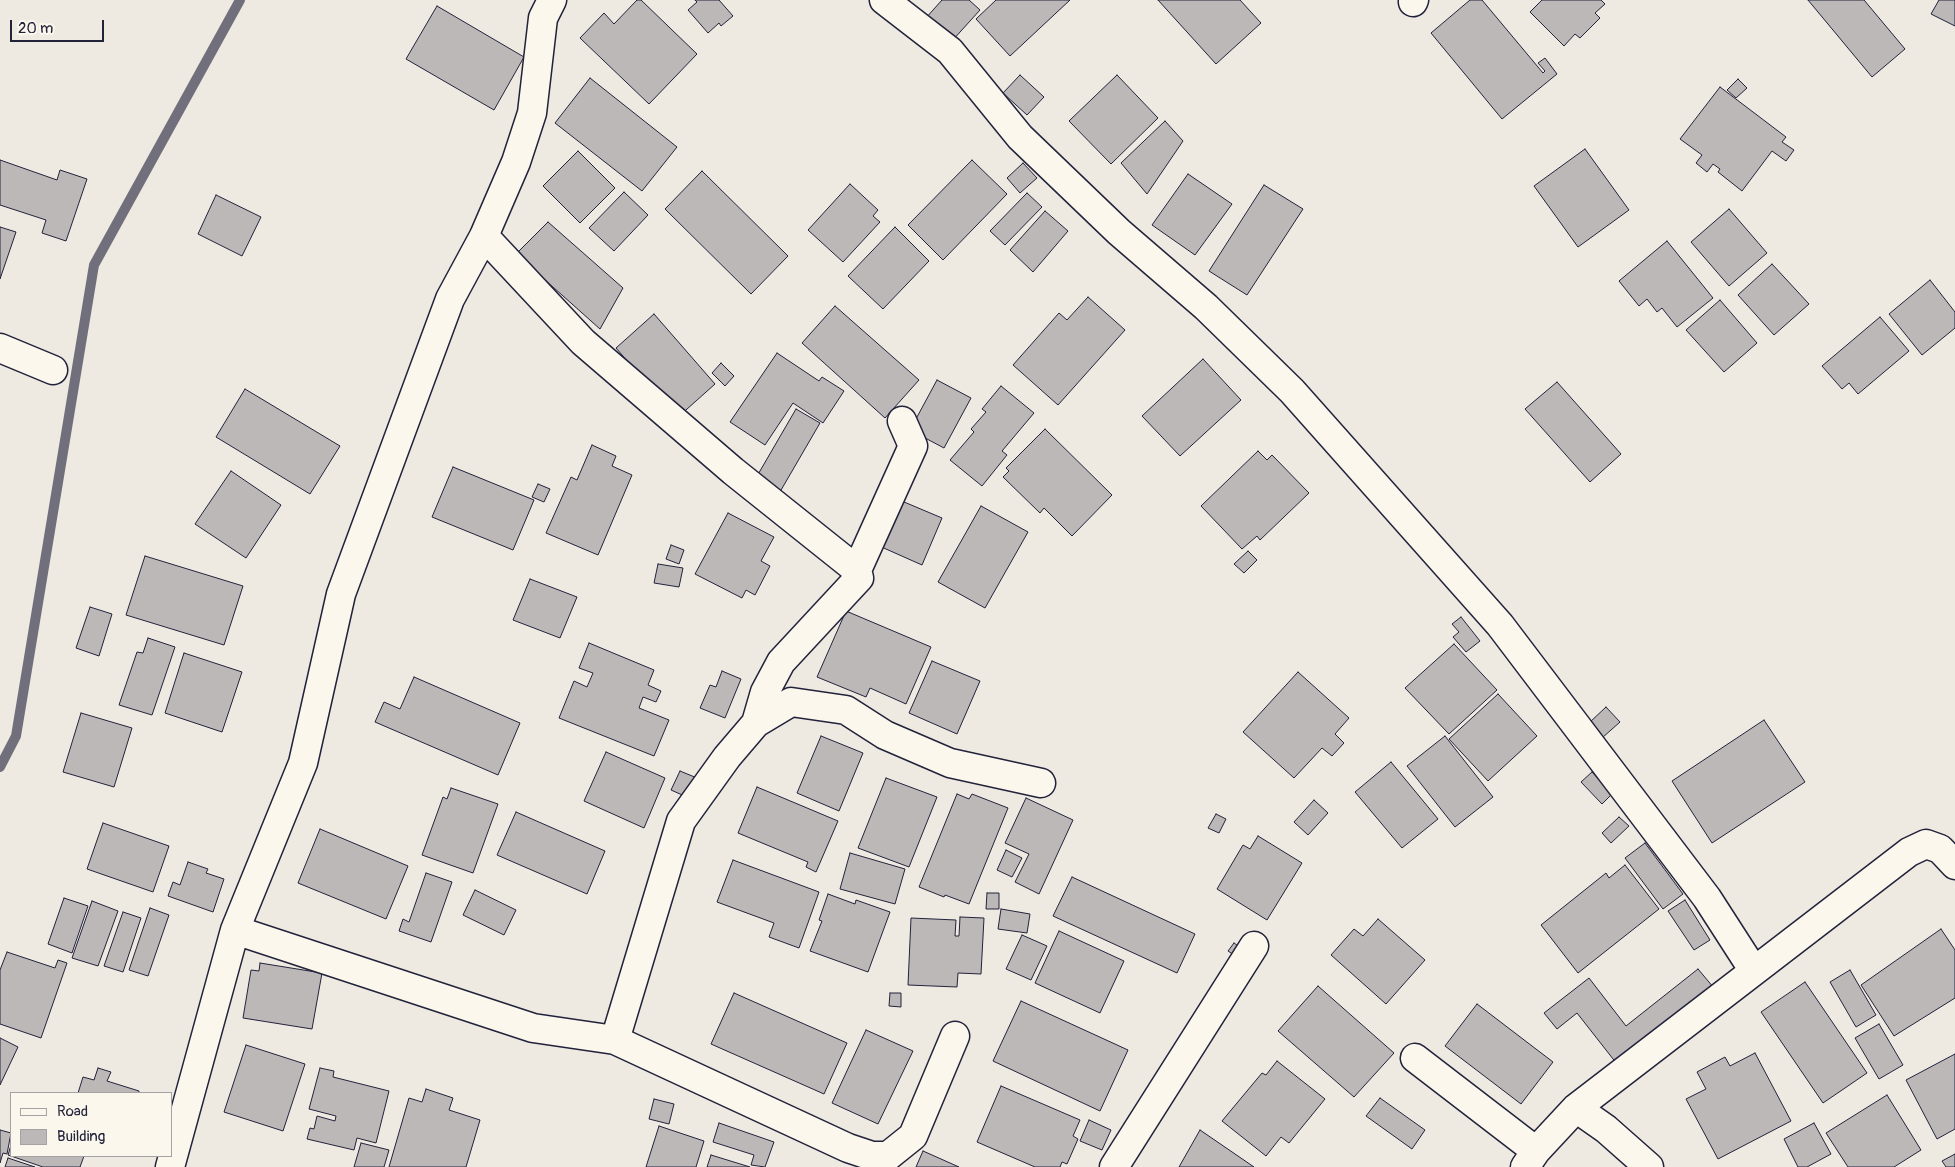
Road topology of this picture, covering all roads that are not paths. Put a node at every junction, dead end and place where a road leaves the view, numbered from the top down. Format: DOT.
graph roads {
  1 [pos="552,0"];
  2 [pos="884,0"];
  3 [pos="484,236"];
  4 [pos="0,348"];
  5 [pos="53,370"];
  6 [pos="902,421"];
  7 [pos="857,570"];
  8 [pos="756,723"];
  9 [pos="1041,783"];
  10 [pos="1950,851"];
  11 [pos="235,930"];
  12 [pos="1254,946"];
  13 [pos="1754,971"];
  14 [pos="955,1036"];
  15 [pos="615,1040"];
  16 [pos="1415,1058"];
  17 [pos="1576,1108"];
  18 [pos="1530,1159"];
  19 [pos="170,1167"];
  20 [pos="1114,1167"];
  21 [pos="1649,1167"];
  1 -- 3 [label="street"];
  2 -- 13 [label="street"];
  3 -- 7 [label="street"];
  3 -- 11 [label="street"];
  4 -- 5 [label="street"];
  6 -- 7 [label="street"];
  7 -- 8 [label="street"];
  8 -- 9 [label="street"];
  8 -- 15 [label="street"];
  10 -- 13 [label="street"];
  11 -- 15 [label="street"];
  11 -- 19 [label="street"];
  12 -- 20 [label="street"];
  13 -- 17 [label="street"];
  14 -- 15 [label="street"];
  16 -- 18 [label="street"];
  17 -- 18 [label="street"];
  17 -- 21 [label="street"];
}
